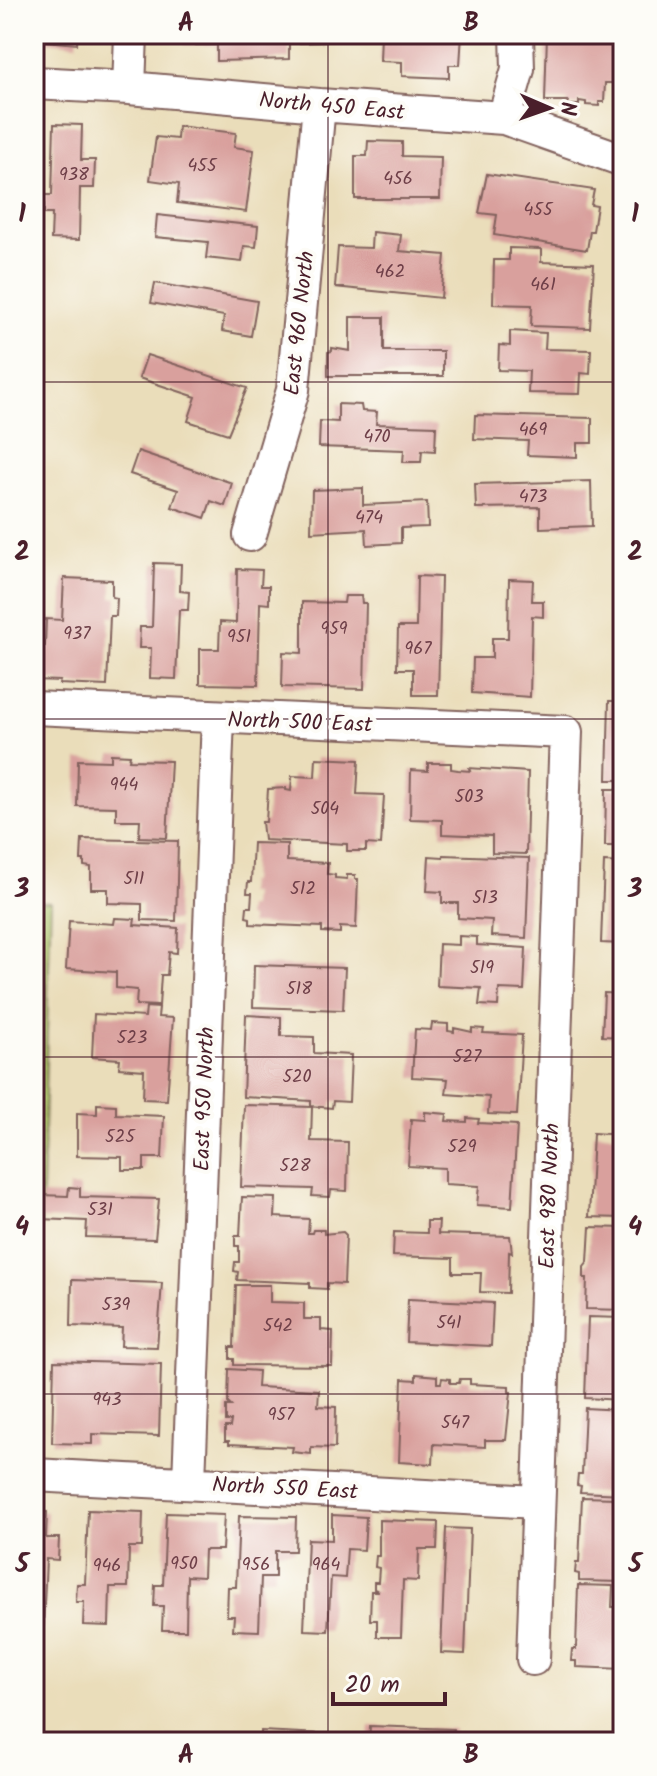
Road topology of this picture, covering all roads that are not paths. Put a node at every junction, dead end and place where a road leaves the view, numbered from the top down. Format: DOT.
graph roads {
  1 [pos="131,34"];
  2 [pos="517,34"];
  3 [pos="34,83"];
  4 [pos="129,88"];
  5 [pos="319,105"];
  6 [pos="504,118"];
  7 [pos="623,160"];
  8 [pos="250,535"];
  9 [pos="34,708"];
  10 [pos="218,717"];
  11 [pos="566,732"];
  12 [pos="34,1475"];
  13 [pos="189,1481"];
  14 [pos="537,1502"];
  15 [pos="533,1659"];
  1 -- 4 [label="street"];
  2 -- 6 [label="street"];
  3 -- 4 [label="street, North 450 East"];
  4 -- 5 [label="street, North 450 East"];
  5 -- 6 [label="street, North 450 East"];
  5 -- 8 [label="street, East 960 North"];
  6 -- 7 [label="street, North 450 East"];
  9 -- 10 [label="street, North 500 East"];
  10 -- 11 [label="street, North 500 East"];
  10 -- 13 [label="street, East 950 North"];
  11 -- 14 [label="street, East 980 North"];
  12 -- 13 [label="street, North 550 East"];
  13 -- 14 [label="street, North 550 East"];
  14 -- 15 [label="street, East 980 North"];
}
